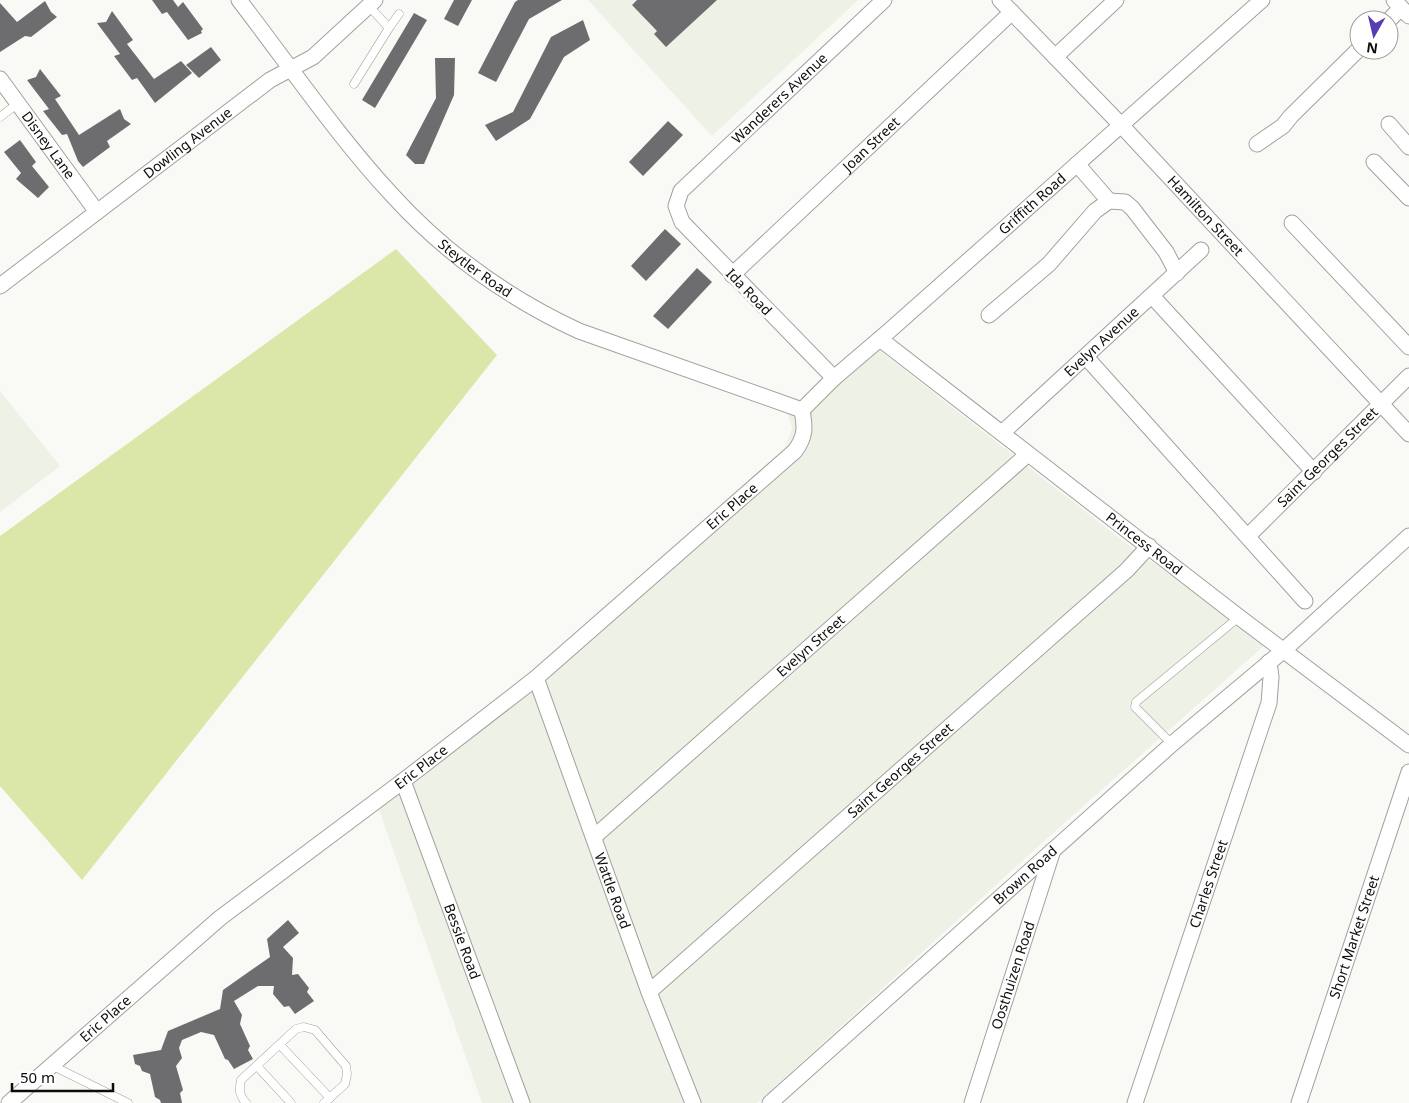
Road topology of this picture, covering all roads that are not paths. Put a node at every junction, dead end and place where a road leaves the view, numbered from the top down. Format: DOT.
graph roads {
  1 [pos="239,0"];
  2 [pos="884,0"];
  3 [pos="1000,0"];
  4 [pos="1116,0"];
  5 [pos="1262,0"];
  6 [pos="372,3"];
  7 [pos="1012,12"];
  8 [pos="399,14"];
  9 [pos="389,28"];
  10 [pos="1055,57"];
  11 [pos="1349,59"];
  12 [pos="291,68"];
  13 [pos="0,79"];
  14 [pos="354,84"];
  15 [pos="17,104"];
  16 [pos="0,117"];
  17 [pos="1389,124"];
  18 [pos="1121,125"];
  19 [pos="1257,144"];
  20 [pos="1409,147"];
  21 [pos="1374,162"];
  22 [pos="1077,164"];
  23 [pos="1409,198"];
  24 [pos="678,199"];
  25 [pos="1110,201"];
  26 [pos="98,212"];
  27 [pos="1292,223"];
  28 [pos="1201,250"];
  29 [pos="1177,273"];
  30 [pos="732,275"];
  31 [pos="0,286"];
  32 [pos="1152,296"];
  33 [pos="989,315"];
  34 [pos="880,339"];
  35 [pos="1409,347"];
  36 [pos="1086,357"];
  37 [pos="1409,376"];
  38 [pos="834,378"];
  39 [pos="1381,403"];
  40 [pos="802,410"];
  41 [pos="1002,433"];
  42 [pos="1409,434"];
  43 [pos="1028,454"];
  44 [pos="1314,472"];
  45 [pos="1248,536"];
  46 [pos="1409,536"];
  47 [pos="1149,546"];
  48 [pos="1305,601"];
  49 [pos="1239,617"];
  50 [pos="1284,650"];
  51 [pos="1269,662"];
  52 [pos="536,678"];
  53 [pos="1172,744"];
  54 [pos="1409,745"];
  55 [pos="1409,772"];
  56 [pos="403,781"];
  57 [pos="594,837"];
  58 [pos="1054,849"];
  59 [pos="650,992"];
  60 [pos="280,1045"];
  61 [pos="51,1065"];
  62 [pos="256,1066"];
  63 [pos="327,1100"];
  64 [pos="8,1103"];
  65 [pos="128,1103"];
  66 [pos="246,1103"];
  67 [pos="291,1103"];
  68 [pos="522,1103"];
  69 [pos="693,1103"];
  70 [pos="770,1103"];
  71 [pos="972,1103"];
  72 [pos="1135,1103"];
  73 [pos="1299,1103"];
  1 -- 12 [label="street, Steytler Road"];
  2 -- 24 [label="street, Wanderers Avenue"];
  3 -- 7 [label="street, Hamilton Street"];
  4 -- 10 [label="street"];
  5 -- 18 [label="street, Griffith Road"];
  6 -- 9 [label="lane"];
  6 -- 12 [label="street, Dowling Avenue"];
  7 -- 10 [label="street, Hamilton Street"];
  7 -- 30 [label="street, Joan Street"];
  8 -- 9 [label="lane"];
  9 -- 14 [label="lane"];
  10 -- 18 [label="street, Hamilton Street"];
  11 -- 19 [label="street"];
  12 -- 26 [label="street, Dowling Avenue"];
  12 -- 40 [label="street, Steytler Road"];
  13 -- 15 [label="street, Disney Lane"];
  15 -- 16 [label="lane"];
  15 -- 26 [label="street, Disney Lane"];
  17 -- 20 [label="street"];
  18 -- 22 [label="street, Griffith Road"];
  18 -- 39 [label="street, Hamilton Street"];
  21 -- 23 [label="street"];
  22 -- 25 [label="street"];
  22 -- 34 [label="street, Griffith Road"];
  24 -- 30 [label="street, Ida Road"];
  25 -- 29 [label="street"];
  25 -- 33 [label="street"];
  26 -- 31 [label="street, Dowling Avenue"];
  27 -- 35 [label="street"];
  28 -- 29 [label="street, Evelyn Avenue"];
  29 -- 32 [label="street, Evelyn Avenue"];
  30 -- 38 [label="street, Ida Road"];
  32 -- 36 [label="street, Evelyn Avenue"];
  32 -- 44 [label="street"];
  34 -- 38 [label="street, Griffith Road"];
  34 -- 41 [label="street, Princess Road"];
  36 -- 41 [label="street, Evelyn Avenue"];
  36 -- 45 [label="street"];
  37 -- 39 [label="street, Saint Georges Street"];
  38 -- 40 [label="street, Griffith Road"];
  39 -- 42 [label="street, Hamilton Street"];
  39 -- 44 [label="street, Saint Georges Street"];
  40 -- 52 [label="street, Eric Place"];
  41 -- 43 [label="street, Princess Road"];
  43 -- 47 [label="street, Princess Road"];
  43 -- 57 [label="street, Evelyn Street"];
  44 -- 45 [label="street, Saint Georges Street"];
  45 -- 48 [label="street"];
  46 -- 50 [label="street"];
  47 -- 49 [label="street, Princess Road"];
  47 -- 59 [label="street, Saint Georges Street"];
  49 -- 50 [label="street, Princess Road"];
  49 -- 53 [label="lane"];
  50 -- 51 [label="street, Brown Road"];
  50 -- 54 [label="street, Princess Road"];
  51 -- 53 [label="street, Brown Road"];
  51 -- 72 [label="street, Charles Street"];
  52 -- 56 [label="street, Eric Place"];
  52 -- 57 [label="street, Wattle Road"];
  53 -- 58 [label="street, Brown Road"];
  55 -- 73 [label="street, Short Market Street"];
  56 -- 61 [label="street, Eric Place"];
  56 -- 68 [label="street, Bessie Road"];
  57 -- 59 [label="street, Wattle Road"];
  58 -- 70 [label="street, Brown Road"];
  58 -- 71 [label="street, Oosthuizen Road"];
  59 -- 69 [label="street, Wattle Road"];
  60 -- 62 [label="lane"];
  60 -- 63 [label="lane"];
  60 -- 63 [label="lane"];
  61 -- 64 [label="street, Eric Place"];
  61 -- 65 [label="lane"];
  62 -- 66 [label="lane"];
  62 -- 67 [label="lane"];
}
